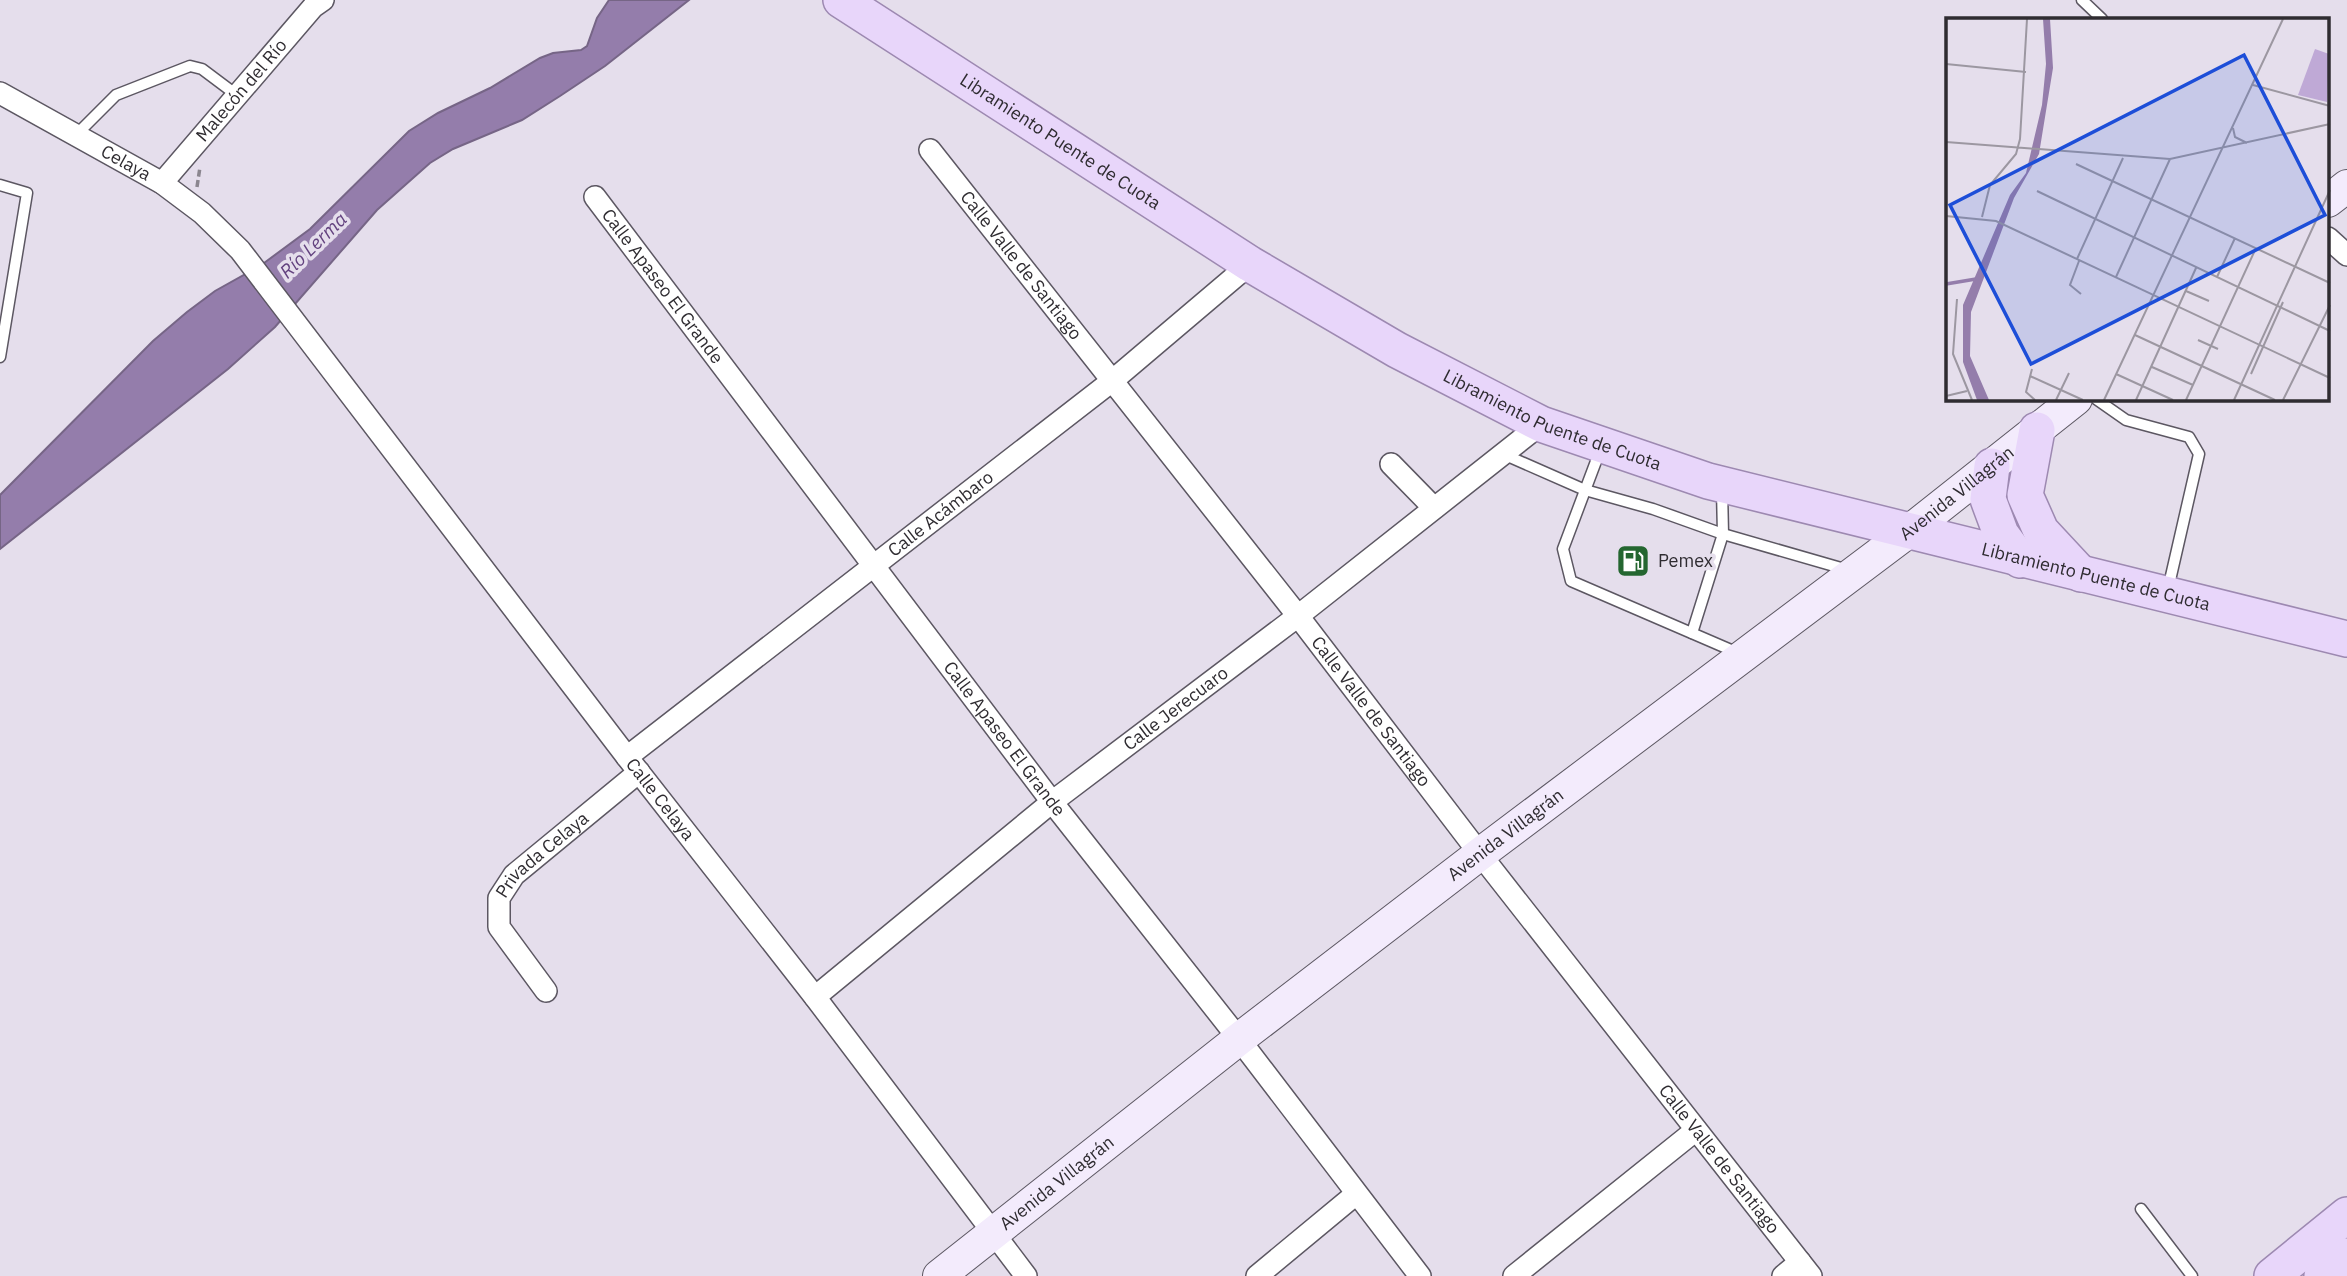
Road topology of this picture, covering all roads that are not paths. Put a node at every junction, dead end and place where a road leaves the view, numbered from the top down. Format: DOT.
graph roads {
  1 [pos="323,0"];
  2 [pos="841,0"];
  3 [pos="2082,0"];
  4 [pos="2101,18"];
  5 [pos="0,93"];
  6 [pos="240,98"];
  7 [pos="76,135"];
  8 [pos="930,150"];
  9 [pos="162,183"];
  10 [pos="0,185"];
  11 [pos="2347,186"];
  12 [pos="595,197"];
  13 [pos="2330,199"];
  14 [pos="2330,240"];
  15 [pos="2347,255"];
  16 [pos="1250,264"];
  17 [pos="293,323"];
  18 [pos="0,358"];
  19 [pos="1112,380"];
  20 [pos="2074,401"];
  21 [pos="2099,401"];
  22 [pos="1541,424"];
  23 [pos="2037,430"];
  24 [pos="1602,445"];
  25 [pos="1503,454"];
  26 [pos="1391,464"];
  27 [pos="1992,466"];
  28 [pos="1722,485"];
  29 [pos="1585,490"];
  30 [pos="1434,508"];
  31 [pos="1908,532"];
  32 [pos="1723,534"];
  33 [pos="2020,559"];
  34 [pos="875,565"];
  35 [pos="1856,572"];
  36 [pos="2081,574"];
  37 [pos="2167,595"];
  38 [pos="1298,616"];
  39 [pos="1692,633"];
  40 [pos="2347,639"];
  41 [pos="1744,656"];
  42 [pos="633,765"];
  43 [pos="1052,802"];
  44 [pos="1479,855"];
  45 [pos="546,991"];
  46 [pos="815,997"];
  47 [pos="1239,1039"];
  48 [pos="1696,1130"];
  49 [pos="1356,1194"];
  50 [pos="2141,1209"];
  51 [pos="2347,1216"];
  52 [pos="994,1233"];
  53 [pos="2347,1256"];
  54 [pos="1805,1269"];
  55 [pos="939,1276"];
  56 [pos="1026,1276"];
  57 [pos="1257,1276"];
  58 [pos="1420,1276"];
  59 [pos="1514,1276"];
  60 [pos="1783,1276"];
  61 [pos="2192,1276"];
  62 [pos="2272,1276"];
  63 [pos="2322,1276"];
  1 -- 6 [label="street, Malecón del Río"];
  2 -- 16 [label="main road, Libramiento Puente de Cuota"];
  3 -- 4 [label="lane"];
  5 -- 7 [label="street, Celaya"];
  6 -- 7 [label="lane"];
  6 -- 9 [label="street, Malecón del Río"];
  7 -- 9 [label="street, Celaya"];
  8 -- 19 [label="street, Calle Valle de Santiago"];
  9 -- 17 [label="street, Celaya"];
  10 -- 18 [label="lane"];
  11 -- 13 [label="street"];
  12 -- 34 [label="street, Calle Apaseo El Grande"];
  14 -- 15 [label="street"];
  16 -- 19 [label="street, Calle Acámbaro"];
  16 -- 22 [label="main road, Libramiento Puente de Cuota"];
  17 -- 42 [label="street, Calle Celaya"];
  19 -- 34 [label="street, Calle Acámbaro"];
  19 -- 38 [label="street, Calle Valle de Santiago"];
  20 -- 23 [label="street, Avenida Villagrán"];
  21 -- 37 [label="lane"];
  22 -- 24 [label="main road, Libramiento Puente de Cuota"];
  22 -- 25 [label="street, Calle Jerecuaro"];
  23 -- 27 [label="street, Avenida Villagrán"];
  23 -- 36 [label="main road"];
  24 -- 28 [label="main road, Libramiento Puente de Cuota"];
  24 -- 29 [label="lane"];
  25 -- 29 [label="lane"];
  25 -- 30 [label="street, Calle Jerecuaro"];
  26 -- 30 [label="street"];
  27 -- 31 [label="street, Avenida Villagrán"];
  27 -- 33 [label="main road"];
  28 -- 31 [label="main road, Libramiento Puente de Cuota"];
  28 -- 32 [label="lane"];
  29 -- 32 [label="lane"];
  29 -- 39 [label="lane"];
  30 -- 38 [label="street, Calle Jerecuaro"];
  31 -- 33 [label="main road, Libramiento Puente de Cuota"];
  31 -- 35 [label="street, Avenida Villagrán"];
  32 -- 35 [label="lane"];
  32 -- 39 [label="lane"];
  33 -- 36 [label="main road, Libramiento Puente de Cuota"];
  34 -- 42 [label="street, Calle Acámbaro"];
  34 -- 43 [label="street, Calle Apaseo El Grande"];
  35 -- 41 [label="street, Avenida Villagrán"];
  36 -- 37 [label="main road, Libramiento Puente de Cuota"];
  37 -- 40 [label="main road, Libramiento Puente de Cuota"];
  38 -- 43 [label="street, Calle Jerecuaro"];
  38 -- 44 [label="street, Calle Valle de Santiago"];
  39 -- 41 [label="lane"];
  41 -- 44 [label="street, Avenida Villagrán"];
  42 -- 45 [label="street, Privada Celaya"];
  42 -- 46 [label="street, Calle Celaya"];
  43 -- 46 [label="street, Calle Jerecuaro"];
  43 -- 47 [label="street, Calle Apaseo El Grande"];
  44 -- 47 [label="street, Avenida Villagrán"];
  44 -- 48 [label="street, Calle Valle de Santiago"];
  46 -- 52 [label="street, Calle Celaya"];
  47 -- 49 [label="street, Calle Apaseo El Grande"];
  47 -- 52 [label="street, Avenida Villagrán"];
  48 -- 54 [label="street, Calle Valle de Santiago"];
  48 -- 59 [label="street"];
  49 -- 57 [label="street"];
  49 -- 58 [label="street, Calle Apaseo El Grande"];
  50 -- 61 [label="lane"];
  51 -- 62 [label="main road"];
  52 -- 55 [label="street, Avenida Villagrán"];
  52 -- 56 [label="street, Calle Celaya"];
  53 -- 63 [label="main road"];
  54 -- 60 [label="street"];
}
